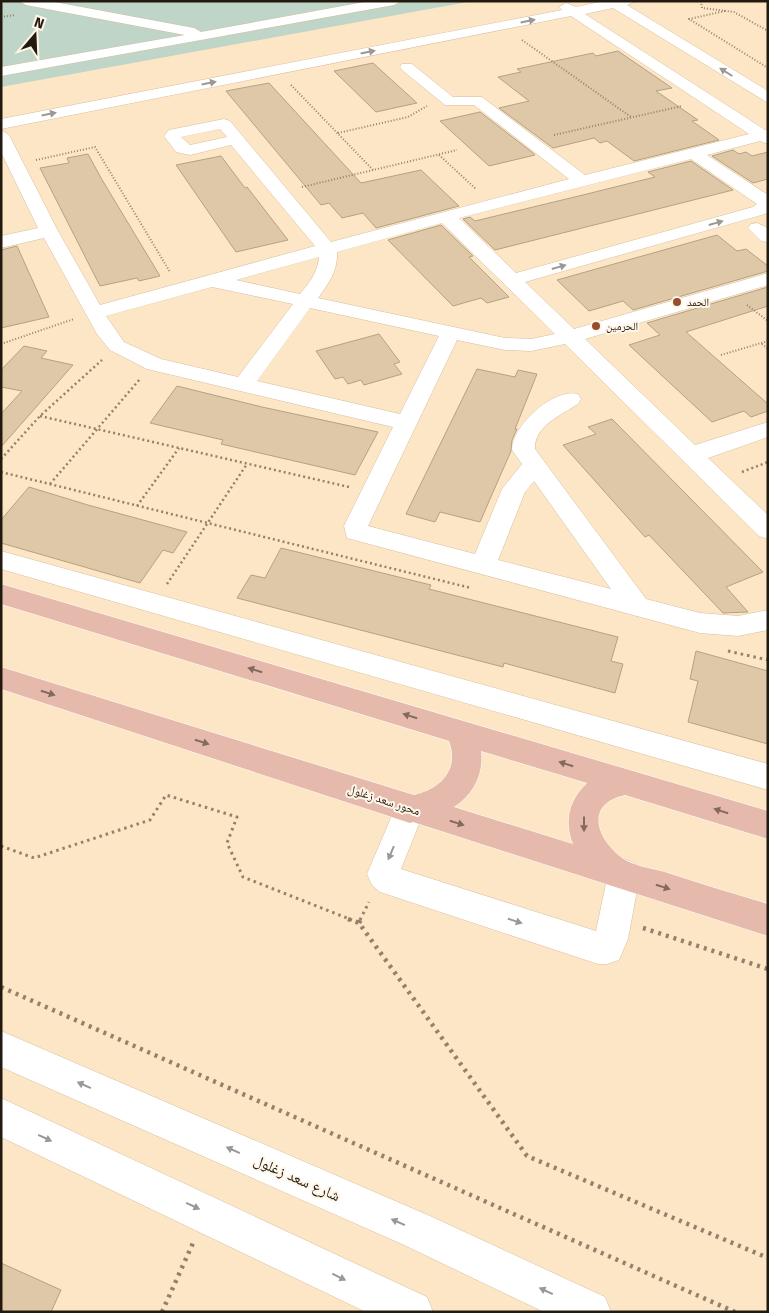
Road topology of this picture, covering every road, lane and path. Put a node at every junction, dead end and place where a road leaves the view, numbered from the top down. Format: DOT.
graph roads {
  1 [pos="26,1"];
  2 [pos="394,1"];
  3 [pos="637,1"];
  4 [pos="700,1"];
  5 [pos="561,2"];
  6 [pos="619,2"];
  7 [pos="583,7"];
  8 [pos="726,11"];
  9 [pos="502,26"];
  10 [pos="768,31"];
  11 [pos="211,35"];
  12 [pos="407,68"];
  13 [pos="768,68"];
  14 [pos="277,70"];
  15 [pos="1,72"];
  16 [pos="768,82"];
  17 [pos="440,94"];
  18 [pos="768,98"];
  19 [pos="709,100"];
  20 [pos="1,111"];
  21 [pos="631,117"];
  22 [pos="1,124"];
  23 [pos="766,132"];
  24 [pos="338,133"];
  25 [pos="1,135"];
  26 [pos="530,140"];
  27 [pos="236,141"];
  28 [pos="457,150"];
  29 [pos="693,153"];
  30 [pos="439,155"];
  31 [pos="16,164"];
  32 [pos="373,170"];
  33 [pos="582,181"];
  34 [pos="279,192"];
  35 [pos="760,197"];
  36 [pos="490,204"];
  37 [pos="446,216"];
  38 [pos="49,231"];
  39 [pos="1,242"];
  40 [pos="328,250"];
  41 [pos="544,253"];
  42 [pos="508,268"];
  43 [pos="768,280"];
  44 [pos="213,282"];
  45 [pos="180,291"];
  46 [pos="305,302"];
  47 [pos="95,312"];
  48 [pos="450,334"];
  49 [pos="571,337"];
  50 [pos="768,341"];
  51 [pos="761,343"];
  52 [pos="1,344"];
  53 [pos="117,346"];
  54 [pos="768,349"];
  55 [pos="721,355"];
  56 [pos="154,364"];
  57 [pos="243,385"];
  58 [pos="570,399"];
  59 [pos="40,416"];
  60 [pos="406,423"];
  61 [pos="768,428"];
  62 [pos="96,429"];
  63 [pos="179,448"];
  64 [pos="691,455"];
  65 [pos="1,459"];
  66 [pos="247,464"];
  67 [pos="534,464"];
  68 [pos="1,472"];
  69 [pos="50,484"];
  70 [pos="372,492"];
  71 [pos="137,506"];
  72 [pos="207,524"];
  73 [pos="768,530"];
  74 [pos="1,560"];
  75 [pos="481,579"];
  76 [pos="1,594"];
  77 [pos="154,604"];
  78 [pos="638,608"];
  79 [pos="768,620"];
  80 [pos="720,649"];
  81 [pos="768,660"];
  82 [pos="1,678"];
  83 [pos="460,731"];
  84 [pos="768,777"];
  85 [pos="625,782"];
  86 [pos="410,808"];
  87 [pos="768,825"];
  88 [pos="1,846"];
  89 [pos="624,874"];
  90 [pos="616,919"];
  91 [pos="768,920"];
  92 [pos="768,969"];
  93 [pos="1,987"];
  94 [pos="1,1049"];
  95 [pos="1,1117"];
  96 [pos="207,1213"];
  97 [pos="768,1258"];
  98 [pos="162,1312"];
  99 [pos="412,1312"];
  100 [pos="590,1312"];
  101 [pos="735,1312"];
  1 -- 11 [label="street"];
  2 -- 11 [label="street"];
  3 -- 16 [label="street"];
  4 -- 8 [label="path"];
  5 -- 7 [label="street"];
  5 -- 20 [label="street"];
  6 -- 7 [label="street"];
  18 -- 6 [label="street, one-way"];
  9 -- 7 [label="street, one-way"];
  7 -- 19 [label="street"];
  7 -- 23 [label="street"];
  8 -- 10 [label="path"];
  8 -- 13 [label="path"];
  14 -- 9 [label="street, one-way"];
  9 -- 21 [label="path"];
  11 -- 15 [label="street"];
  12 -- 17 [label="street"];
  22 -- 14 [label="street, one-way"];
  14 -- 24 [label="path"];
  17 -- 24 [label="path"];
  17 -- 26 [label="street"];
  19 -- 21 [label="path"];
  19 -- 23 [label="street"];
  21 -- 26 [label="path"];
  23 -- 29 [label="street"];
  24 -- 32 [label="path"];
  25 -- 31 [label="street"];
  26 -- 33 [label="street"];
  27 -- 34 [label="street"];
  28 -- 30 [label="path"];
  29 -- 33 [label="street"];
  29 -- 35 [label="street"];
  30 -- 32 [label="path"];
  30 -- 36 [label="path"];
  31 -- 38 [label="street"];
  31 -- 45 [label="path"];
  32 -- 34 [label="path"];
  33 -- 36 [label="street"];
  34 -- 40 [label="street"];
  35 -- 41 [label="street"];
  42 -- 35 [label="street, one-way"];
  36 -- 37 [label="street"];
  37 -- 40 [label="street"];
  37 -- 42 [label="street"];
  38 -- 39 [label="street"];
  38 -- 47 [label="street"];
  40 -- 44 [label="street"];
  40 -- 46 [label="street"];
  42 -- 49 [label="street"];
  43 -- 49 [label="street"];
  44 -- 45 [label="street"];
  44 -- 46 [label="street"];
  45 -- 47 [label="street"];
  46 -- 48 [label="street"];
  46 -- 57 [label="street"];
  47 -- 52 [label="path"];
  47 -- 53 [label="street"];
  48 -- 49 [label="street"];
  48 -- 60 [label="street"];
  49 -- 64 [label="street"];
  50 -- 51 [label="path"];
  51 -- 54 [label="path"];
  51 -- 55 [label="path"];
  53 -- 56 [label="street"];
  53 -- 59 [label="path"];
  56 -- 57 [label="street"];
  56 -- 62 [label="path"];
  57 -- 60 [label="street"];
  58 -- 67 [label="street"];
  59 -- 62 [label="path"];
  59 -- 65 [label="path"];
  60 -- 70 [label="street"];
  61 -- 64 [label="street"];
  62 -- 63 [label="path"];
  62 -- 69 [label="path"];
  63 -- 66 [label="path"];
  63 -- 71 [label="path"];
  64 -- 73 [label="street"];
  66 -- 70 [label="path"];
  66 -- 72 [label="path"];
  67 -- 75 [label="street"];
  67 -- 78 [label="street"];
  68 -- 69 [label="path"];
  69 -- 71 [label="path"];
  70 -- 75 [label="street"];
  71 -- 72 [label="path"];
  72 -- 75 [label="path"];
  72 -- 77 [label="path"];
  74 -- 77 [label="street"];
  75 -- 78 [label="street"];
  83 -- 76 [label="main road, one-way"];
  77 -- 84 [label="street"];
  78 -- 79 [label="street"];
  80 -- 81 [label="path"];
  82 -- 86 [label="main road, محور سعد زغلول, one-way"];
  85 -- 83 [label="main road, one-way"];
  83 -- 86 [label="main road"];
  87 -- 85 [label="main road, one-way"];
  85 -- 89 [label="main road, one-way"];
  86 -- 89 [label="main road, محور سعد زغلول, one-way"];
  86 -- 90 [label="street, one-way"];
  88 -- 97 [label="path"];
  89 -- 90 [label="street"];
  89 -- 91 [label="main road, محور سعد زغلول, one-way"];
  90 -- 92 [label="path"];
  93 -- 101 [label="path"];
  100 -- 94 [label="street, شارع سعد زغلول, one-way"];
  95 -- 96 [label="street, one-way"];
  96 -- 98 [label="path"];
  96 -- 99 [label="street, one-way"];
}
